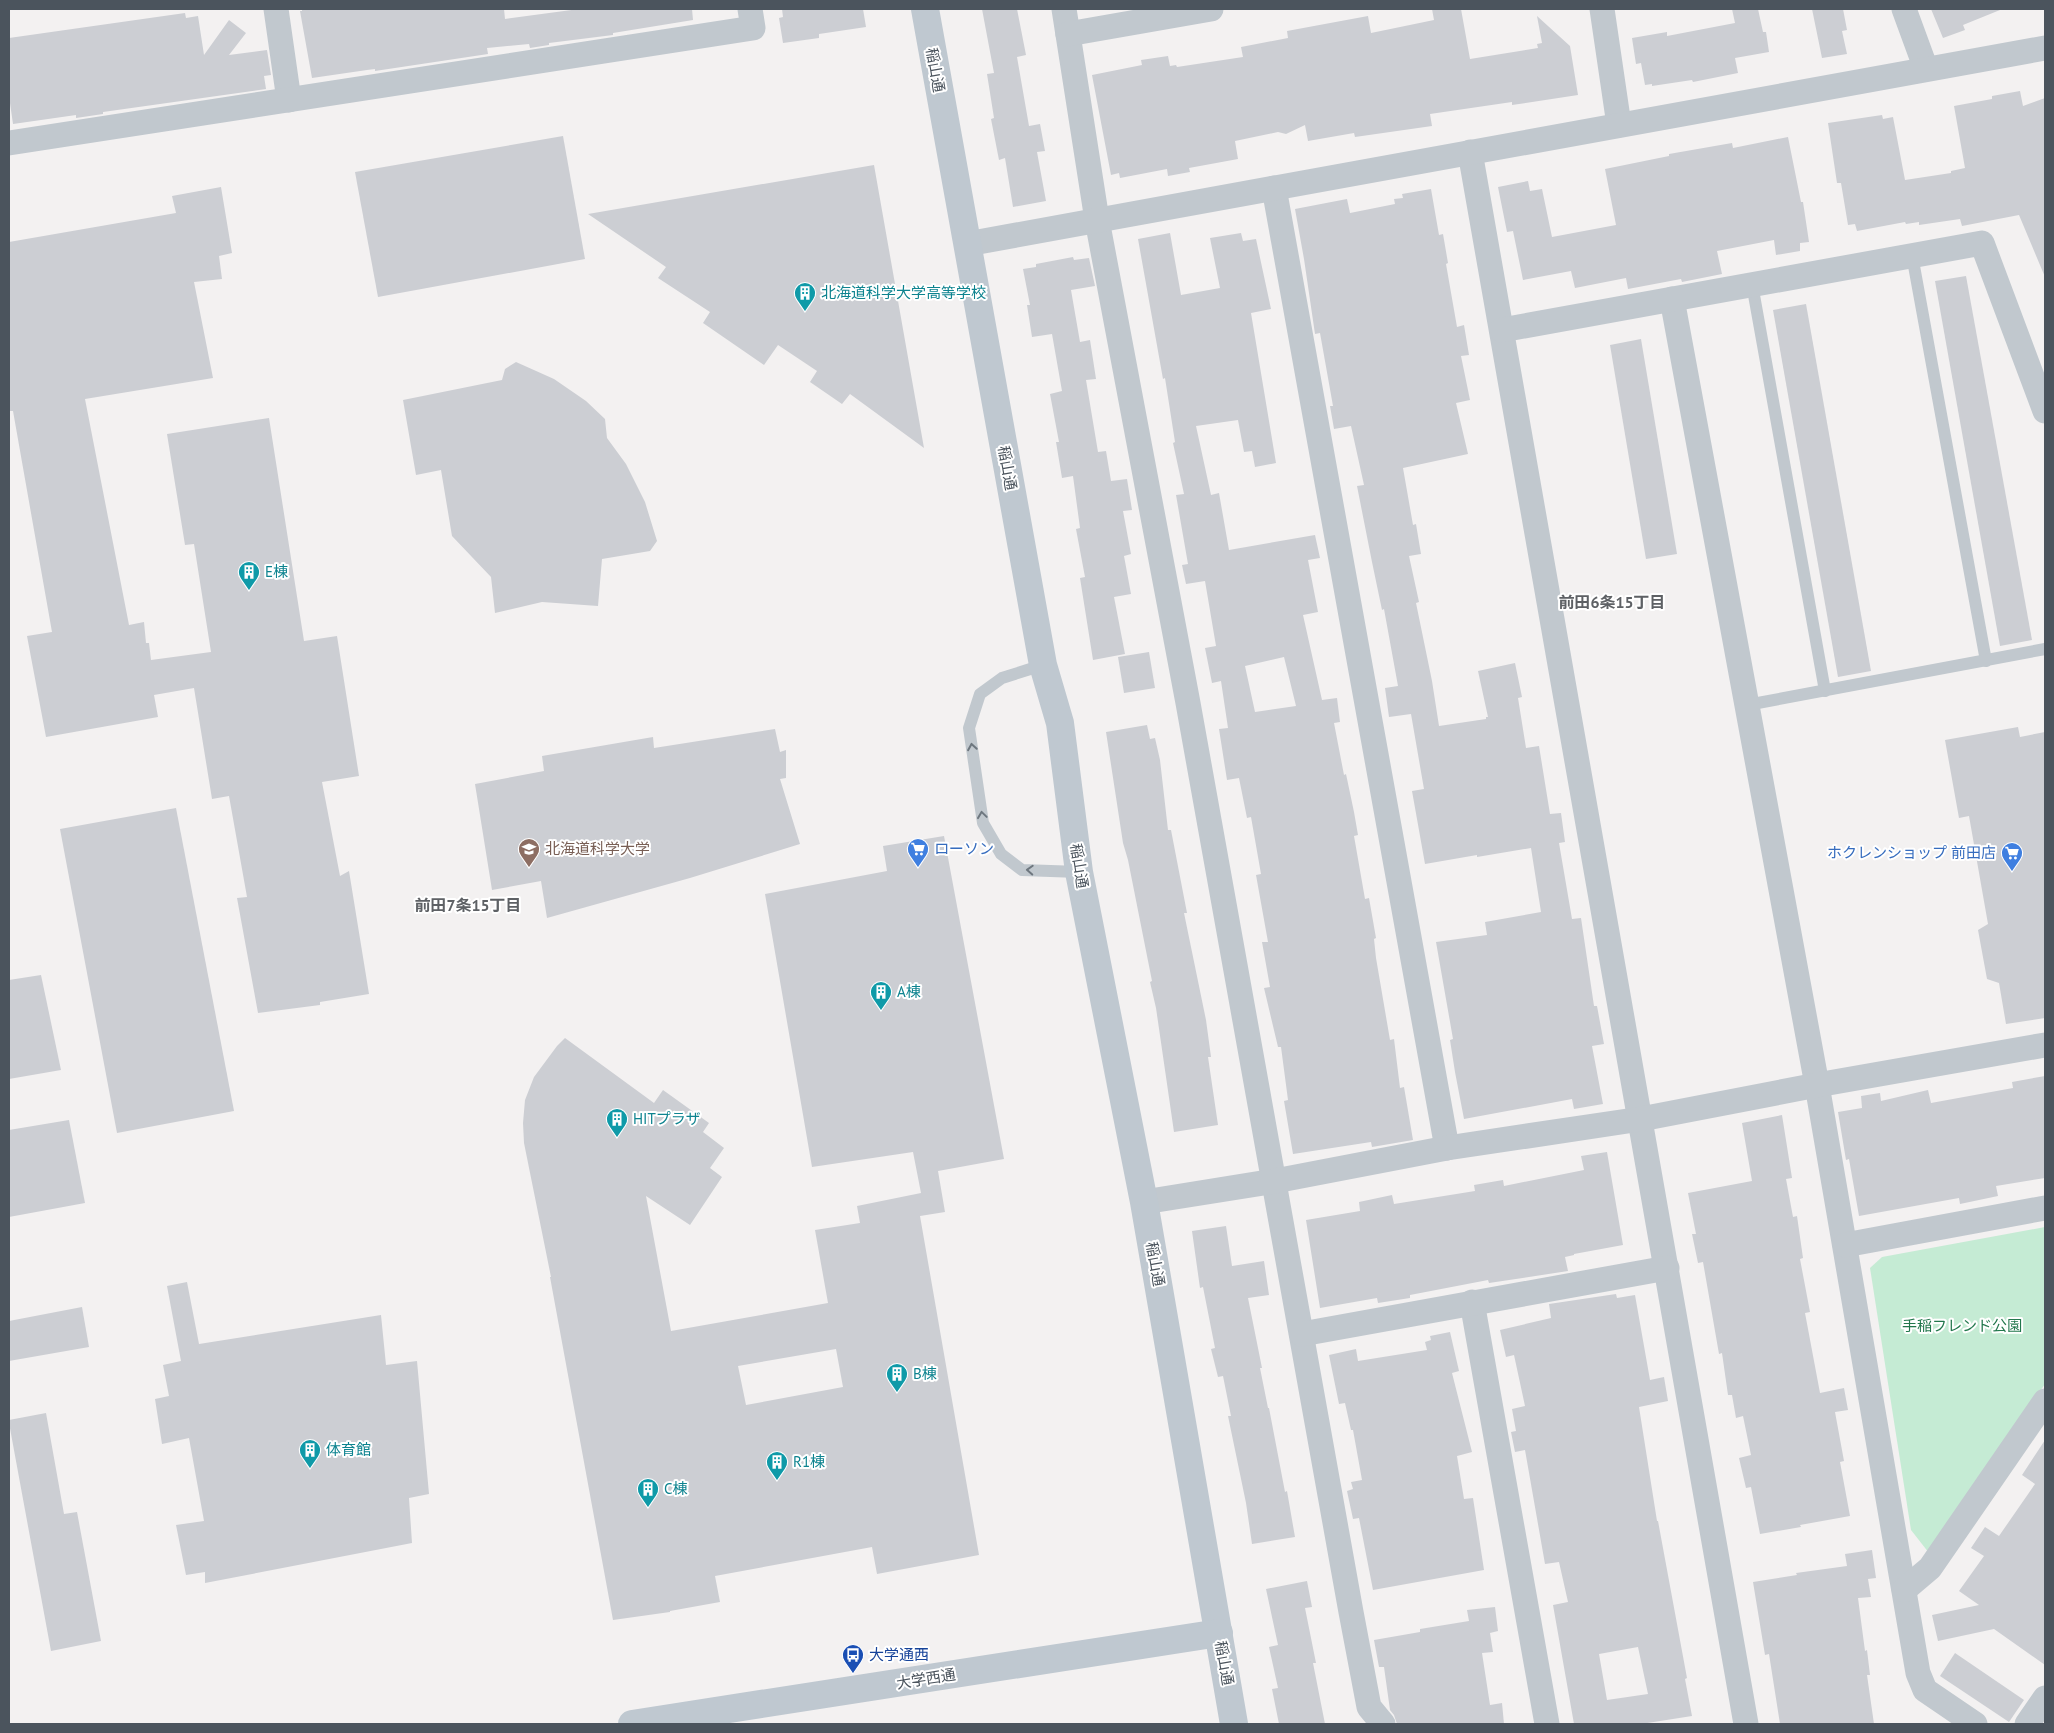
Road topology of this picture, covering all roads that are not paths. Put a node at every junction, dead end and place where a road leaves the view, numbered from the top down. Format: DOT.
graph roads {
  1 [pos="276,9"];
  2 [pos="750,9"];
  3 [pos="925,9"];
  4 [pos="1064,9"];
  5 [pos="1212,9"];
  6 [pos="1602,9"];
  7 [pos="1904,9"];
  8 [pos="1068,34"];
  9 [pos="2045,48"];
  10 [pos="1926,70"];
  11 [pos="289,100"];
  12 [pos="1619,126"];
  13 [pos="9,143"];
  14 [pos="1470,152"];
  15 [pos="1274,188"];
  16 [pos="1097,220"];
  17 [pos="966,244"];
  18 [pos="1912,255"];
  19 [pos="1752,284"];
  20 [pos="1672,299"];
  21 [pos="1502,330"];
  22 [pos="2045,411"];
  23 [pos="2045,649"];
  24 [pos="1986,661"];
  25 [pos="1043,665"];
  26 [pos="1825,691"];
  27 [pos="1747,705"];
  28 [pos="1079,872"];
  29 [pos="2045,1045"];
  30 [pos="1817,1085"];
  31 [pos="1641,1119"];
  32 [pos="1447,1148"];
  33 [pos="1274,1181"];
  34 [pos="1144,1202"];
  35 [pos="2045,1208"];
  36 [pos="1845,1245"];
  37 [pos="1667,1268"];
  38 [pos="1472,1302"];
  39 [pos="1302,1334"];
  40 [pos="2045,1401"];
  41 [pos="1904,1590"];
  42 [pos="1218,1633"];
  43 [pos="2045,1698"];
  44 [pos="632,1724"];
  45 [pos="1234,1724"];
  46 [pos="1383,1724"];
  47 [pos="1547,1724"];
  48 [pos="1746,1724"];
  49 [pos="1975,1724"];
  50 [pos="2027,1724"];
  1 -- 11 [label="street"];
  2 -- 11 [label="street"];
  3 -- 17 [label="street, 稲山通"];
  4 -- 8 [label="street"];
  5 -- 8 [label="street"];
  6 -- 12 [label="street"];
  7 -- 10 [label="street"];
  8 -- 16 [label="street"];
  9 -- 10 [label="street"];
  10 -- 12 [label="street"];
  11 -- 13 [label="street"];
  12 -- 14 [label="street"];
  14 -- 15 [label="street"];
  14 -- 21 [label="street"];
  15 -- 16 [label="street"];
  15 -- 32 [label="street"];
  16 -- 17 [label="street"];
  16 -- 33 [label="street"];
  17 -- 25 [label="street, 稲山通"];
  18 -- 19 [label="street"];
  18 -- 22 [label="street"];
  18 -- 24 [label="lane"];
  19 -- 20 [label="street"];
  19 -- 26 [label="lane"];
  20 -- 21 [label="street"];
  20 -- 27 [label="street"];
  21 -- 31 [label="street"];
  23 -- 24 [label="lane"];
  24 -- 26 [label="lane"];
  25 -- 28 [label="street, 稲山通"];
  28 -- 25 [label="lane, one-way"];
  26 -- 27 [label="lane"];
  27 -- 30 [label="street"];
  28 -- 34 [label="street, 稲山通"];
  29 -- 30 [label="street"];
  30 -- 31 [label="street"];
  30 -- 36 [label="street"];
  31 -- 32 [label="street"];
  31 -- 37 [label="street"];
  32 -- 33 [label="street"];
  33 -- 34 [label="street"];
  33 -- 39 [label="street"];
  34 -- 42 [label="street, 稲山通"];
  35 -- 36 [label="street"];
  36 -- 41 [label="street"];
  37 -- 38 [label="street"];
  37 -- 48 [label="street"];
  38 -- 39 [label="street"];
  38 -- 47 [label="street"];
  39 -- 46 [label="street"];
  40 -- 41 [label="street"];
  41 -- 49 [label="street"];
  42 -- 44 [label="street, 大学西通"];
  42 -- 45 [label="street, 稲山通"];
  43 -- 50 [label="street"];
}
